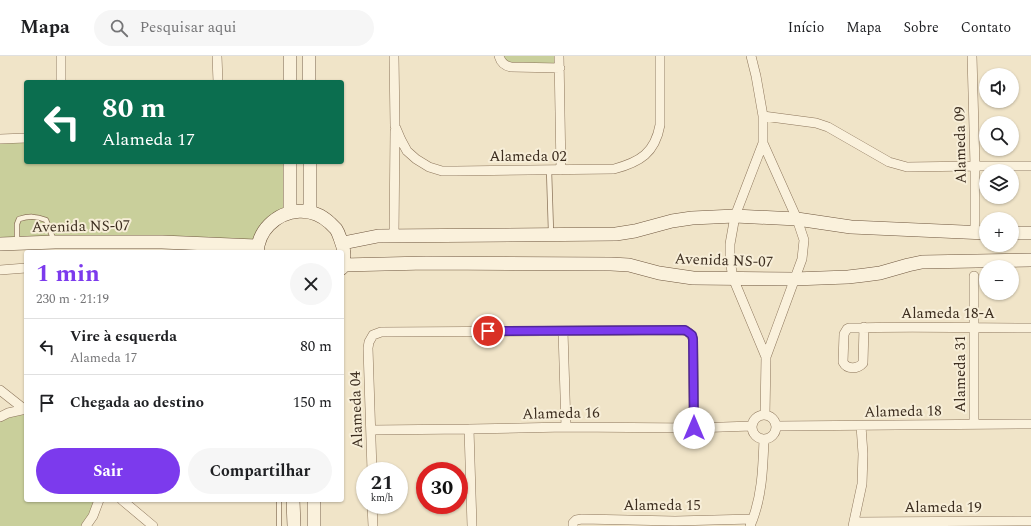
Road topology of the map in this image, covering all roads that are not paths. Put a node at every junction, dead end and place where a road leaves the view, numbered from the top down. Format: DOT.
graph roads {
  1 [pos="61,56"];
  2 [pos="218,56"];
  3 [pos="290,56"];
  4 [pos="309,56"];
  5 [pos="394,56"];
  6 [pos="499,56"];
  7 [pos="559,56"];
  8 [pos="660,56"];
  9 [pos="751,56"];
  10 [pos="968,56"];
  11 [pos="972,56"];
  12 [pos="560,68"];
  13 [pos="61,80"];
  14 [pos="218,80"];
  15 [pos="290,80"];
  16 [pos="309,80"];
  17 [pos="763,116"];
  18 [pos="395,126"];
  19 [pos="0,138"];
  20 [pos="24,138"];
  21 [pos="763,143"];
  22 [pos="290,164"];
  23 [pos="310,164"];
  24 [pos="975,166"];
  25 [pos="1031,166"];
  26 [pos="550,170"];
  27 [pos="561,170"];
  28 [pos="290,212"];
  29 [pos="310,212"];
  30 [pos="979,212"];
  31 [pos="735,216"];
  32 [pos="797,219"];
  33 [pos="979,233"];
  34 [pos="1019,233"];
  35 [pos="1031,233"];
  36 [pos="551,234"];
  37 [pos="394,236"];
  38 [pos="55,242"];
  39 [pos="162,242"];
  40 [pos="17,243"];
  41 [pos="343,243"];
  42 [pos="0,244"];
  43 [pos="257,249"];
  44 [pos="182,250"];
  45 [pos="344,250"];
  46 [pos="1031,260"];
  47 [pos="344,266"];
  48 [pos="24,268"];
  49 [pos="0,270"];
  50 [pos="974,276"];
  51 [pos="733,278"];
  52 [pos="794,279"];
  53 [pos="864,328"];
  54 [pos="974,328"];
  55 [pos="1031,328"];
  56 [pos="563,331"];
  57 [pos="766,357"];
  58 [pos="0,391"];
  59 [pos="24,408"];
  60 [pos="24,409"];
  61 [pos="4,415"];
  62 [pos="765,415"];
  63 [pos="974,424"];
  64 [pos="1031,424"];
  65 [pos="752,426"];
  66 [pos="776,426"];
  67 [pos="861,426"];
  68 [pos="566,427"];
  69 [pos="694,428"];
  70 [pos="469,429"];
  71 [pos="371,430"];
  72 [pos="764,439"];
  73 [pos="372,462"];
  74 [pos="98,502"];
  75 [pos="123,502"];
  76 [pos="279,502"];
  77 [pos="293,502"];
  78 [pos="314,502"];
  79 [pos="372,514"];
  80 [pos="1031,521"];
  81 [pos="752,522"];
  82 [pos="626,523"];
  83 [pos="854,524"];
  84 [pos="920,524"];
  85 [pos="573,525"];
  86 [pos="86,526"];
  87 [pos="153,526"];
  88 [pos="279,526"];
  89 [pos="294,526"];
  90 [pos="314,526"];
  91 [pos="373,526"];
  92 [pos="472,526"];
  1 -- 13 [label="street"];
  2 -- 14 [label="street"];
  3 -- 15 [label="street"];
  4 -- 16 [label="street"];
  5 -- 18 [label="street, Alameda 02"];
  6 -- 12 [label="street"];
  7 -- 12 [label="street"];
  8 -- 27 [label="street, Alameda 02"];
  9 -- 17 [label="street"];
  10 -- 11 [label="street"];
  11 -- 24 [label="street, Alameda 09"];
  12 -- 27 [label="street"];
  17 -- 21 [label="street"];
  17 -- 24 [label="street"];
  18 -- 26 [label="street, Alameda 02"];
  18 -- 37 [label="street"];
  19 -- 20 [label="street"];
  21 -- 31 [label="street"];
  21 -- 32 [label="street"];
  22 -- 28 [label="street"];
  23 -- 29 [label="street"];
  24 -- 25 [label="street"];
  24 -- 30 [label="street, Alameda 09"];
  26 -- 27 [label="street, Alameda 02"];
  26 -- 36 [label="lane"];
  28 -- 29 [label="street"];
  28 -- 43 [label="street"];
  29 -- 41 [label="street"];
  31 -- 32 [label="street"];
  31 -- 36 [label="street"];
  31 -- 51 [label="street"];
  32 -- 33 [label="street"];
  32 -- 52 [label="street"];
  34 -- 35 [label="street"];
  36 -- 37 [label="street"];
  37 -- 41 [label="street"];
  38 -- 39 [label="street, Avenida NS-07"];
  38 -- 40 [label="street, Avenida NS-07"];
  38 -- 40 [label="lane"];
  39 -- 43 [label="street, Avenida NS-07"];
  39 -- 44 [label="street, Avenida NS-07"];
  40 -- 42 [label="street, Avenida NS-07"];
  41 -- 45 [label="street"];
  46 -- 52 [label="street, Avenida NS-07"];
  47 -- 51 [label="street, Avenida NS-07"];
  48 -- 49 [label="street"];
  50 -- 54 [label="street, Alameda 31"];
  51 -- 52 [label="street, Avenida NS-07"];
  51 -- 57 [label="street"];
  52 -- 57 [label="street"];
  53 -- 54 [label="street, Alameda 18-A"];
  54 -- 55 [label="street, Alameda 18-A"];
  54 -- 63 [label="street, Alameda 31"];
  56 -- 68 [label="street"];
  56 -- 69 [label="street"];
  56 -- 71 [label="street, Alameda 04"];
  57 -- 62 [label="street"];
  58 -- 59 [label="street"];
  58 -- 61 [label="street"];
  60 -- 61 [label="street"];
  62 -- 65 [label="street"];
  62 -- 66 [label="street"];
  63 -- 64 [label="street, Alameda 18"];
  63 -- 67 [label="street, Alameda 18"];
  65 -- 69 [label="street, Alameda 16"];
  65 -- 72 [label="street"];
  66 -- 67 [label="street, Alameda 18"];
  66 -- 72 [label="street"];
  67 -- 83 [label="street"];
  68 -- 69 [label="street, Alameda 16"];
  68 -- 70 [label="street, Alameda 16"];
  70 -- 71 [label="street, Alameda 16"];
  70 -- 92 [label="street"];
  71 -- 73 [label="street, Alameda 04"];
  72 -- 81 [label="street"];
  74 -- 86 [label="street"];
  75 -- 87 [label="street"];
  76 -- 88 [label="lane"];
  77 -- 89 [label="street"];
  78 -- 90 [label="street"];
  79 -- 91 [label="street"];
  80 -- 84 [label="street, Alameda 19"];
  81 -- 82 [label="street, Alameda 15"];
  82 -- 85 [label="street, Alameda 15"];
  83 -- 84 [label="street, Alameda 19"];
}
